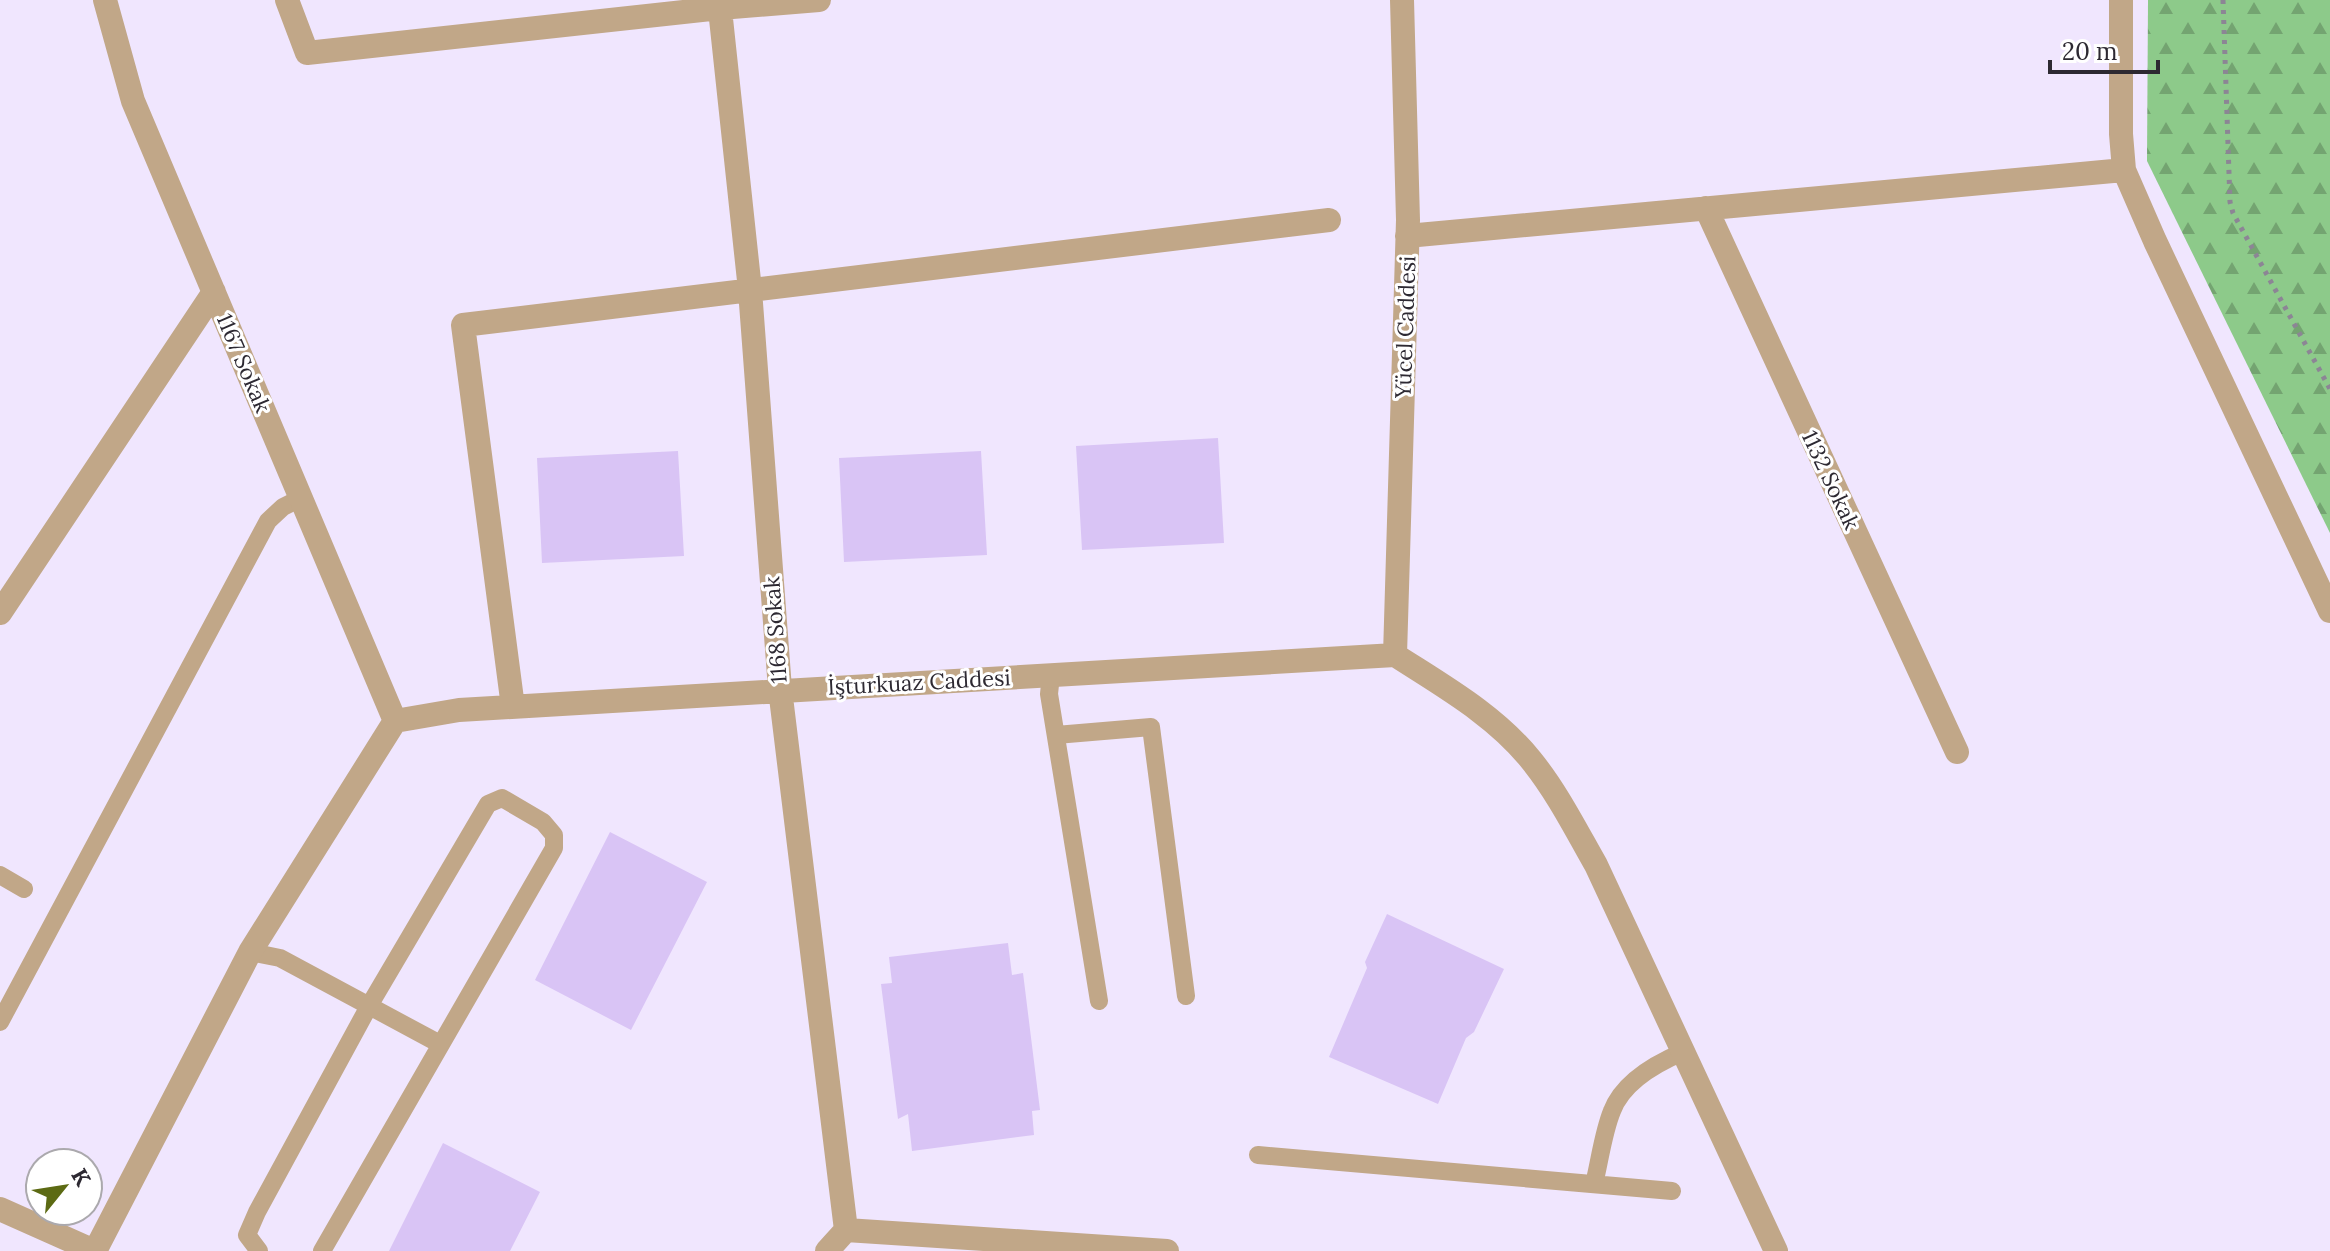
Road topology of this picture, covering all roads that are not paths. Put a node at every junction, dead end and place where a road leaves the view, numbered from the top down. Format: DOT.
graph roads {
  1 [pos="105,0"];
  2 [pos="287,0"];
  3 [pos="819,0"];
  4 [pos="1402,0"];
  5 [pos="2121,0"];
  6 [pos="719,4"];
  7 [pos="2124,170"];
  8 [pos="1706,208"];
  9 [pos="1329,220"];
  10 [pos="1407,236"];
  11 [pos="750,290"];
  12 [pos="214,292"];
  13 [pos="301,498"];
  14 [pos="2330,611"];
  15 [pos="0,613"];
  16 [pos="1395,655"];
  17 [pos="1051,675"];
  18 [pos="780,689"];
  19 [pos="513,707"];
  20 [pos="395,721"];
  21 [pos="1056,735"];
  22 [pos="1957,752"];
  23 [pos="0,875"];
  24 [pos="24,889"];
  25 [pos="250,952"];
  26 [pos="1186,996"];
  27 [pos="1099,1001"];
  28 [pos="369,1006"];
  29 [pos="0,1022"];
  30 [pos="440,1044"];
  31 [pos="1683,1052"];
  32 [pos="1258,1155"];
  33 [pos="1594,1184"];
  34 [pos="1672,1191"];
  35 [pos="0,1209"];
  36 [pos="846,1230"];
  37 [pos="94,1251"];
  38 [pos="259,1251"];
  39 [pos="322,1251"];
  40 [pos="827,1251"];
  41 [pos="1167,1251"];
  42 [pos="1776,1251"];
  1 -- 12 [label="street, 1167 Sokak"];
  2 -- 6 [label="street"];
  3 -- 6 [label="street"];
  4 -- 10 [label="street, Yücel Caddesi"];
  5 -- 7 [label="street"];
  6 -- 11 [label="street, 1168 Sokak"];
  7 -- 8 [label="street"];
  7 -- 14 [label="street"];
  8 -- 10 [label="street"];
  8 -- 22 [label="street, 1132 Sokak"];
  9 -- 11 [label="street"];
  10 -- 16 [label="street, Yücel Caddesi"];
  11 -- 18 [label="street, 1168 Sokak"];
  11 -- 19 [label="street"];
  12 -- 13 [label="street, 1167 Sokak"];
  12 -- 15 [label="street"];
  13 -- 20 [label="street, 1167 Sokak"];
  13 -- 29 [label="lane"];
  16 -- 17 [label="street, İşturkuaz Caddesi"];
  16 -- 31 [label="street"];
  17 -- 18 [label="street, İşturkuaz Caddesi"];
  17 -- 21 [label="lane"];
  18 -- 19 [label="street, İşturkuaz Caddesi"];
  18 -- 36 [label="street, 1168 Sokak"];
  19 -- 20 [label="street, İşturkuaz Caddesi"];
  20 -- 25 [label="street"];
  21 -- 26 [label="lane"];
  21 -- 27 [label="lane"];
  23 -- 24 [label="lane"];
  25 -- 28 [label="lane"];
  25 -- 37 [label="street"];
  28 -- 30 [label="lane"];
  28 -- 30 [label="lane"];
  28 -- 38 [label="lane"];
  30 -- 39 [label="lane"];
  31 -- 33 [label="lane"];
  31 -- 42 [label="street"];
  32 -- 33 [label="lane"];
  33 -- 34 [label="lane"];
  35 -- 37 [label="street"];
  36 -- 40 [label="street"];
  36 -- 41 [label="street"];
}
